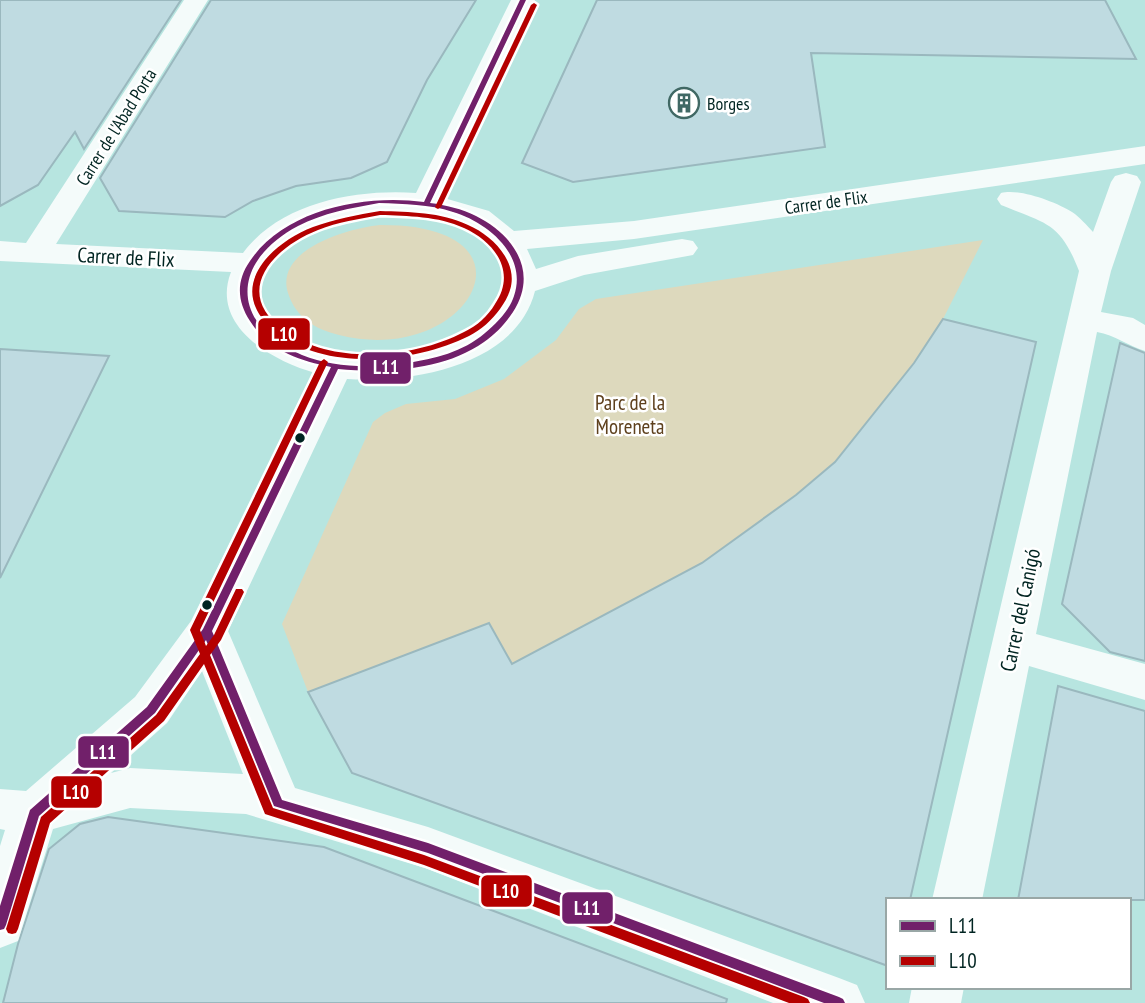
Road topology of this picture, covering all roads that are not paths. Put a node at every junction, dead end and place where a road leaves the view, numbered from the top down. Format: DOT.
graph roads {
  1 [pos="196,0"];
  2 [pos="523,0"];
  3 [pos="1145,155"];
  4 [pos="1135,180"];
  5 [pos="1012,199"];
  6 [pos="427,202"];
  7 [pos="507,241"];
  8 [pos="0,251"];
  9 [pos="35,253"];
  10 [pos="252,263"];
  11 [pos="1095,271"];
  12 [pos="520,285"];
  13 [pos="1083,319"];
  14 [pos="1145,340"];
  15 [pos="335,367"];
  16 [pos="207,631"];
  17 [pos="1012,644"];
  18 [pos="1145,682"];
  19 [pos="278,803"];
  20 [pos="17,811"];
  21 [pos="957,898"];
  22 [pos="0,925"];
  23 [pos="839,1003"];
  1 -- 9 [label="street, Carrer de l'Abad Porta"];
  2 -- 6 [label="street"];
  3 -- 7 [label="street, Carrer de Flix"];
  4 -- 5 [label="street, Carrer de Flix"];
  4 -- 11 [label="street, Carrer del Canigó"];
  5 -- 11 [label="street"];
  5 -- 12 [label="street, Carrer de Flix"];
  6 -- 7 [label="street"];
  6 -- 10 [label="street"];
  7 -- 12 [label="street"];
  8 -- 9 [label="street, Carrer de Flix"];
  9 -- 10 [label="street, Carrer de Flix"];
  10 -- 15 [label="street"];
  11 -- 13 [label="street, Carrer del Canigó"];
  12 -- 15 [label="street"];
  13 -- 14 [label="street"];
  13 -- 17 [label="street, Carrer del Canigó"];
  15 -- 16 [label="street"];
  16 -- 19 [label="street"];
  16 -- 20 [label="street"];
  17 -- 18 [label="street"];
  17 -- 21 [label="street, Carrer del Canigó"];
  19 -- 20 [label="street"];
  19 -- 23 [label="street"];
  20 -- 22 [label="street"];
}
